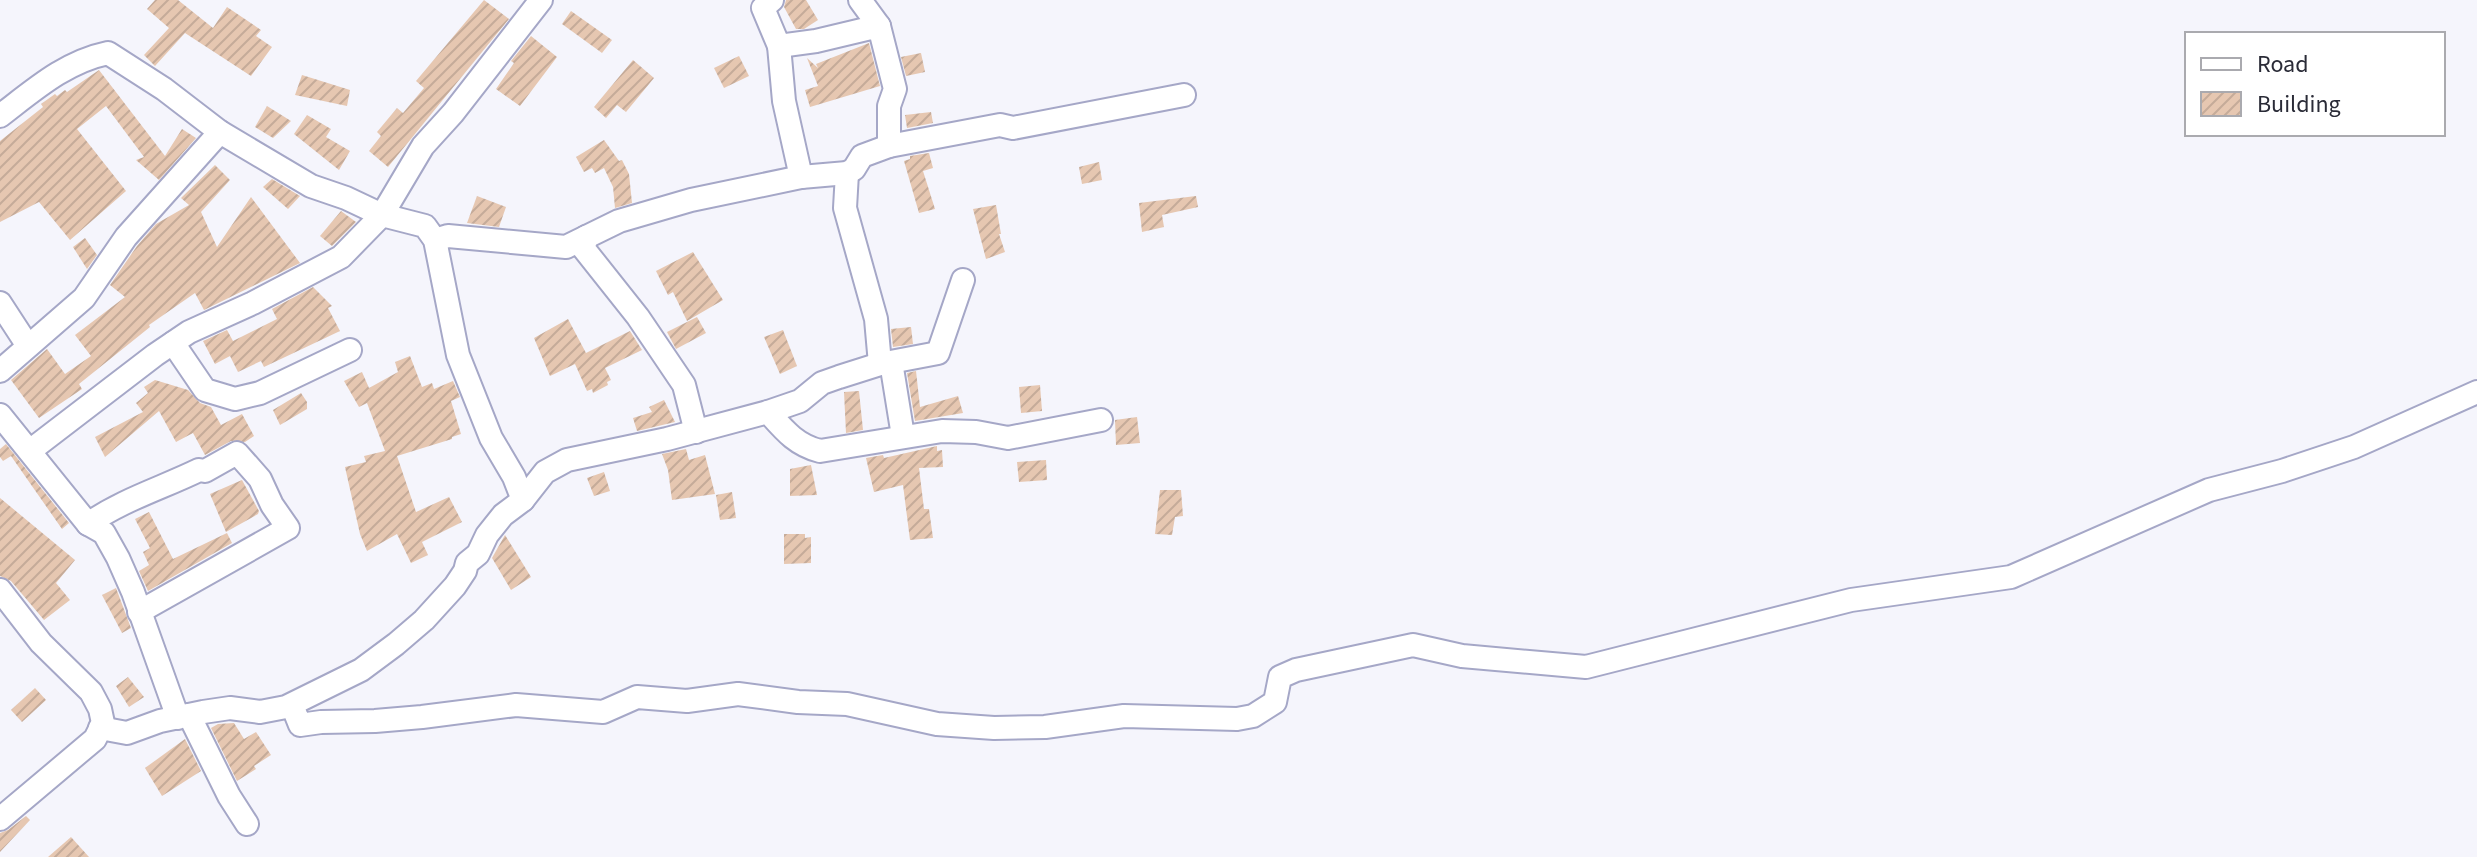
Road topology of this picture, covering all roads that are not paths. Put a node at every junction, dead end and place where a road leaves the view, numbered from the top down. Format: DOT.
graph roads {
  1 [pos="541,0"];
  2 [pos="772,0"];
  3 [pos="860,0"];
  4 [pos="879,26"];
  5 [pos="779,46"];
  6 [pos="1184,95"];
  7 [pos="0,116"];
  8 [pos="220,132"];
  9 [pos="889,146"];
  10 [pos="847,173"];
  11 [pos="801,177"];
  12 [pos="382,215"];
  13 [pos="586,237"];
  14 [pos="435,240"];
  15 [pos="963,280"];
  16 [pos="0,303"];
  17 [pos="173,343"];
  18 [pos="28,346"];
  19 [pos="350,350"];
  20 [pos="885,363"];
  21 [pos="0,371"];
  22 [pos="2477,392"];
  23 [pos="768,412"];
  24 [pos="0,415"];
  25 [pos="1101,420"];
  26 [pos="696,432"];
  27 [pos="903,436"];
  28 [pos="31,450"];
  29 [pos="523,500"];
  30 [pos="88,524"];
  31 [pos="0,590"];
  32 [pos="139,612"];
  33 [pos="292,705"];
  34 [pos="184,716"];
  35 [pos="100,728"];
  36 [pos="0,819"];
  37 [pos="247,824"];
  1 -- 12 [label="street"];
  2 -- 5 [label="street"];
  3 -- 4 [label="street"];
  4 -- 5 [label="street"];
  4 -- 9 [label="street"];
  5 -- 11 [label="street"];
  6 -- 9 [label="street"];
  7 -- 8 [label="street"];
  8 -- 12 [label="street"];
  8 -- 18 [label="street"];
  9 -- 10 [label="street"];
  10 -- 11 [label="street"];
  10 -- 20 [label="street"];
  11 -- 13 [label="street"];
  12 -- 14 [label="street"];
  12 -- 17 [label="street"];
  13 -- 14 [label="street"];
  13 -- 26 [label="street"];
  14 -- 29 [label="street"];
  15 -- 20 [label="street"];
  16 -- 18 [label="street"];
  17 -- 19 [label="street"];
  17 -- 28 [label="street"];
  18 -- 21 [label="street"];
  20 -- 23 [label="street"];
  20 -- 27 [label="street"];
  22 -- 33 [label="street"];
  23 -- 26 [label="street"];
  23 -- 27 [label="street"];
  24 -- 28 [label="street"];
  25 -- 27 [label="street"];
  26 -- 29 [label="street"];
  28 -- 30 [label="street"];
  29 -- 33 [label="street"];
  30 -- 32 [label="street"];
  30 -- 32 [label="street"];
  31 -- 35 [label="street"];
  32 -- 34 [label="street"];
  33 -- 34 [label="street"];
  34 -- 35 [label="street"];
  34 -- 37 [label="street"];
  35 -- 36 [label="street"];
}
